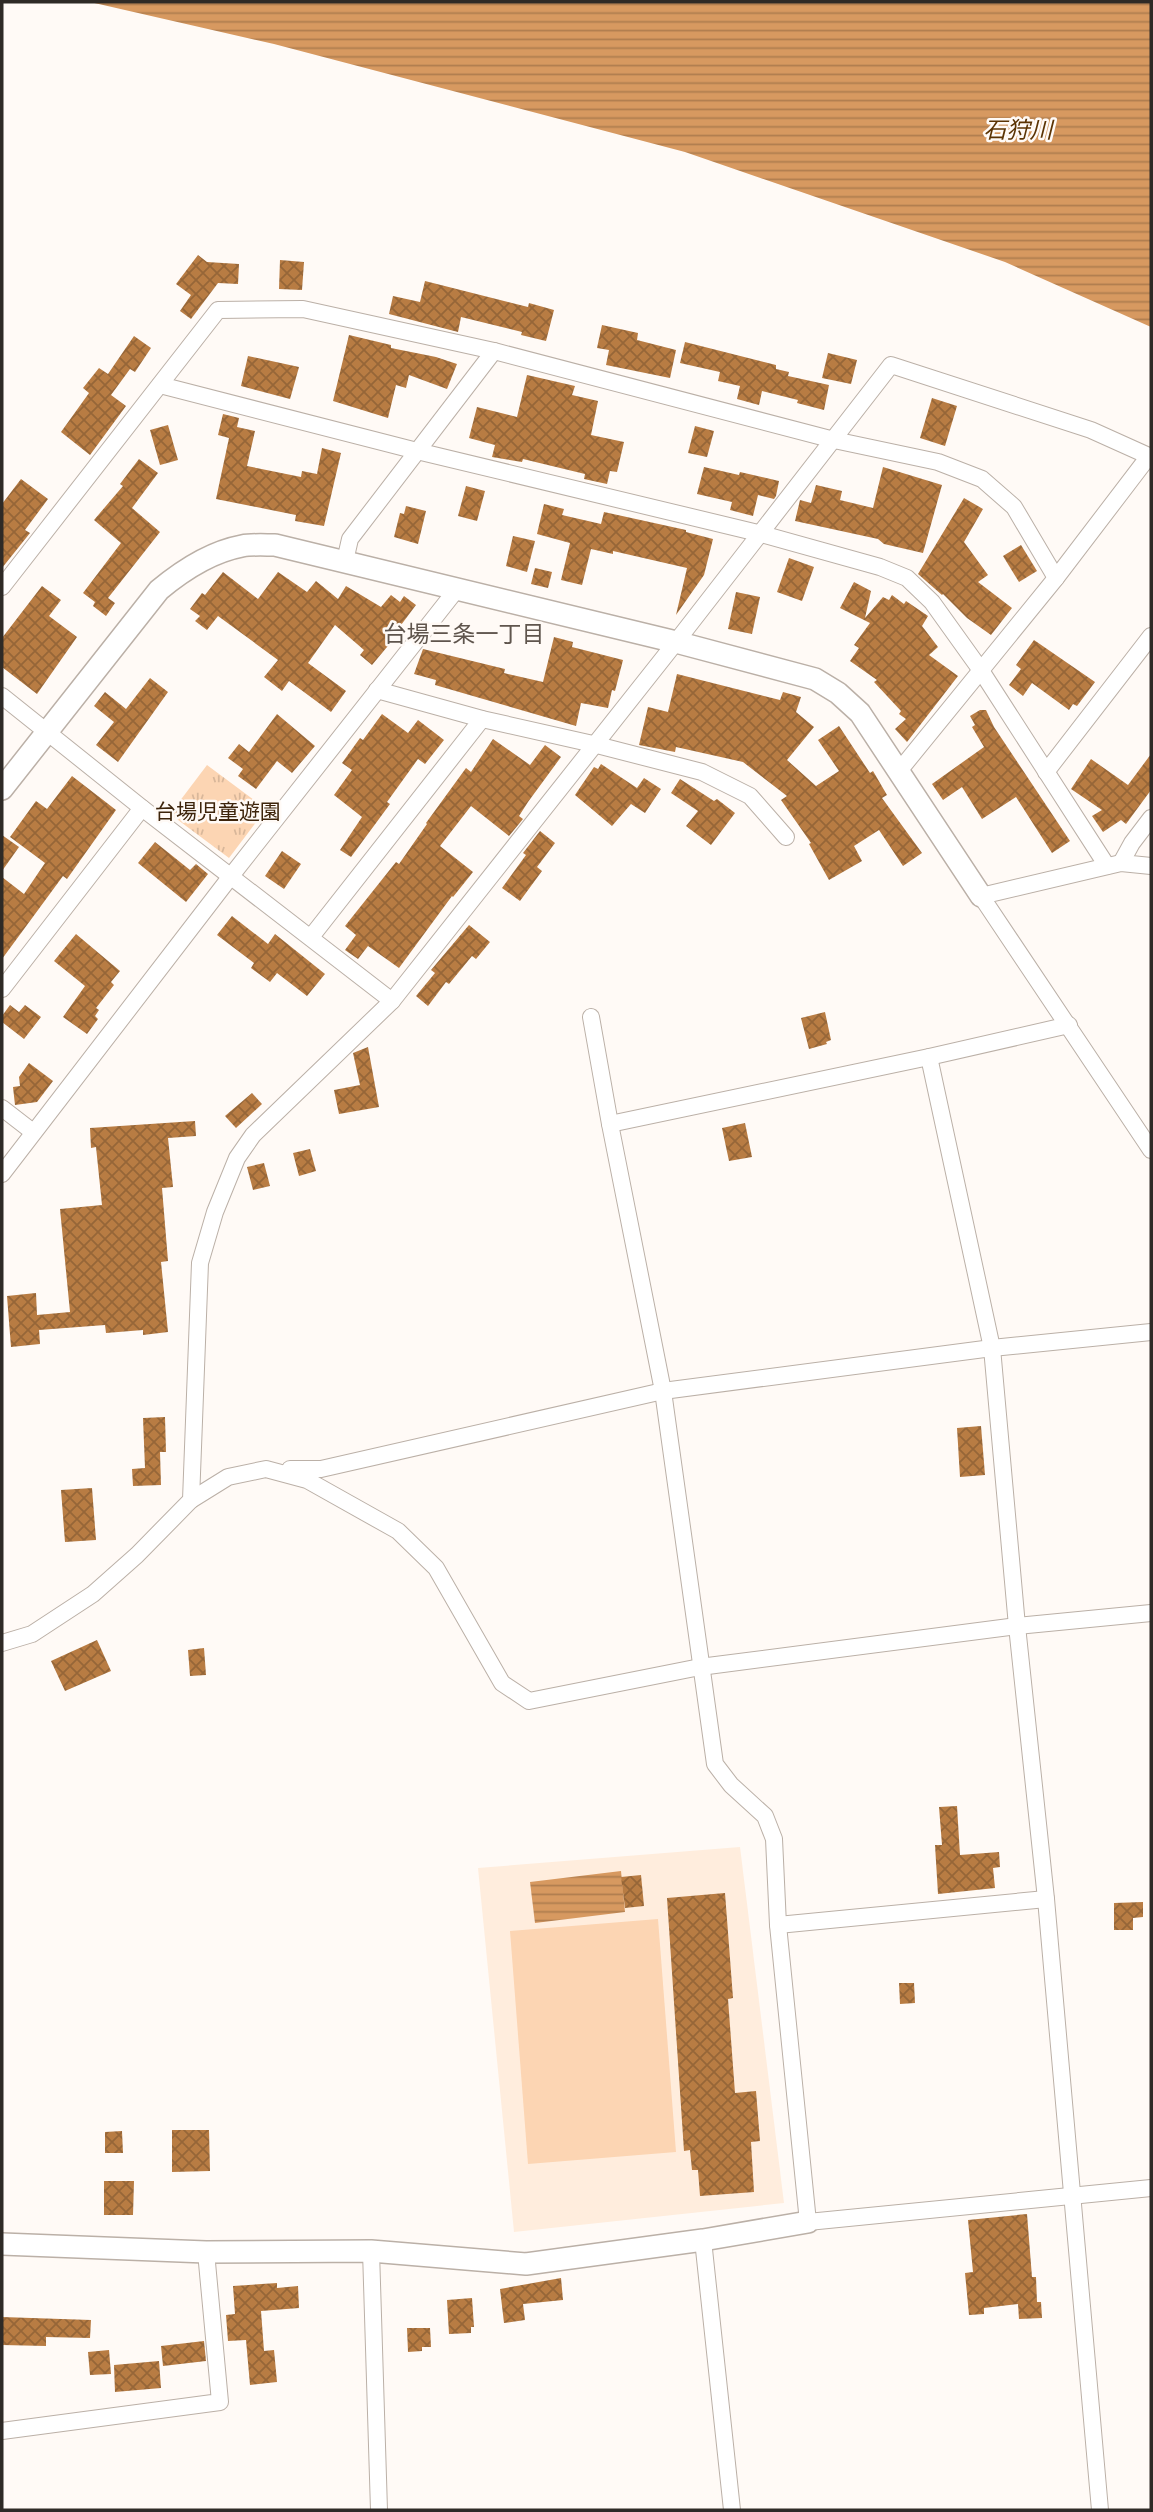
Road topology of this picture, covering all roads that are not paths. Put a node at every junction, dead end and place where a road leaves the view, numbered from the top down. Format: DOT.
graph roads {
  1 [pos="494,351"];
  2 [pos="160,385"];
  3 [pos="834,440"];
  4 [pos="417,451"];
  5 [pos="1150,456"];
  6 [pos="758,533"];
  7 [pos="345,561"];
  8 [pos="1056,578"];
  9 [pos="2,587"];
  10 [pos="457,589"];
  11 [pos="1151,636"];
  12 [pos="676,642"];
  13 [pos="980,669"];
  14 [pos="377,690"];
  15 [pos="2,696"];
  16 [pos="482,719"];
  17 [pos="46,732"];
  18 [pos="593,744"];
  19 [pos="899,771"];
  20 [pos="1046,772"];
  21 [pos="2,789"];
  22 [pos="142,808"];
  23 [pos="1151,818"];
  24 [pos="786,837"];
  25 [pos="1114,864"];
  26 [pos="1151,866"];
  27 [pos="231,876"];
  28 [pos="981,896"];
  29 [pos="311,937"];
  30 [pos="2,989"];
  31 [pos="391,1000"];
  32 [pos="592,1017"];
  33 [pos="1069,1024"];
  34 [pos="929,1057"];
  35 [pos="2,1108"];
  36 [pos="610,1124"];
  37 [pos="33,1132"];
  38 [pos="1151,1150"];
  39 [pos="2,1174"];
  40 [pos="1151,1332"];
  41 [pos="992,1348"];
  42 [pos="663,1391"];
  43 [pos="266,1469"];
  44 [pos="191,1500"];
  45 [pos="1151,1613"];
  46 [pos="1017,1626"];
  47 [pos="2,1643"];
  48 [pos="700,1667"];
  49 [pos="1046,1899"];
  50 [pos="778,1925"];
  51 [pos="1151,2188"];
  52 [pos="1072,2195"];
  53 [pos="808,2222"];
  54 [pos="703,2240"];
  55 [pos="2,2244"];
  56 [pos="371,2251"];
  57 [pos="206,2252"];
  58 [pos="2,2431"];
  59 [pos="379,2510"];
  60 [pos="732,2510"];
  61 [pos="1100,2510"];
  1 -- 2 [label="street"];
  1 -- 3 [label="street"];
  1 -- 4 [label="street"];
  2 -- 4 [label="street"];
  2 -- 9 [label="street"];
  3 -- 5 [label="street"];
  3 -- 6 [label="street"];
  3 -- 8 [label="street"];
  4 -- 6 [label="street"];
  4 -- 7 [label="street"];
  5 -- 8 [label="street"];
  6 -- 12 [label="street"];
  6 -- 13 [label="street"];
  7 -- 10 [label="street"];
  7 -- 17 [label="street"];
  8 -- 13 [label="street"];
  10 -- 12 [label="street"];
  10 -- 14 [label="street"];
  11 -- 20 [label="street"];
  12 -- 18 [label="street"];
  12 -- 19 [label="street"];
  13 -- 19 [label="street"];
  13 -- 20 [label="street"];
  14 -- 16 [label="street"];
  14 -- 27 [label="street"];
  15 -- 17 [label="street"];
  16 -- 18 [label="street"];
  16 -- 29 [label="street"];
  17 -- 21 [label="street"];
  17 -- 22 [label="street"];
  18 -- 24 [label="street"];
  18 -- 31 [label="street"];
  19 -- 28 [label="street"];
  20 -- 25 [label="street"];
  22 -- 27 [label="street"];
  22 -- 30 [label="street"];
  23 -- 25 [label="street"];
  25 -- 26 [label="street"];
  25 -- 28 [label="street"];
  27 -- 29 [label="street"];
  27 -- 37 [label="street"];
  28 -- 33 [label="street"];
  29 -- 31 [label="street"];
  31 -- 44 [label="street"];
  32 -- 36 [label="street"];
  33 -- 34 [label="street"];
  33 -- 38 [label="street"];
  34 -- 36 [label="street"];
  34 -- 41 [label="street"];
  35 -- 37 [label="street"];
  36 -- 42 [label="street"];
  37 -- 39 [label="street"];
  40 -- 41 [label="street"];
  41 -- 42 [label="street"];
  41 -- 46 [label="street"];
  42 -- 43 [label="street"];
  42 -- 48 [label="street"];
  43 -- 44 [label="street"];
  43 -- 48 [label="street"];
  44 -- 47 [label="street"];
  45 -- 46 [label="street"];
  46 -- 48 [label="street"];
  46 -- 49 [label="street"];
  48 -- 50 [label="street"];
  49 -- 50 [label="street"];
  49 -- 52 [label="street"];
  50 -- 53 [label="street"];
  51 -- 52 [label="street"];
  52 -- 53 [label="street"];
  52 -- 61 [label="street"];
  53 -- 54 [label="street"];
  54 -- 56 [label="street"];
  54 -- 60 [label="street"];
  55 -- 57 [label="street"];
  56 -- 57 [label="street"];
  56 -- 59 [label="street"];
  57 -- 58 [label="street"];
}
